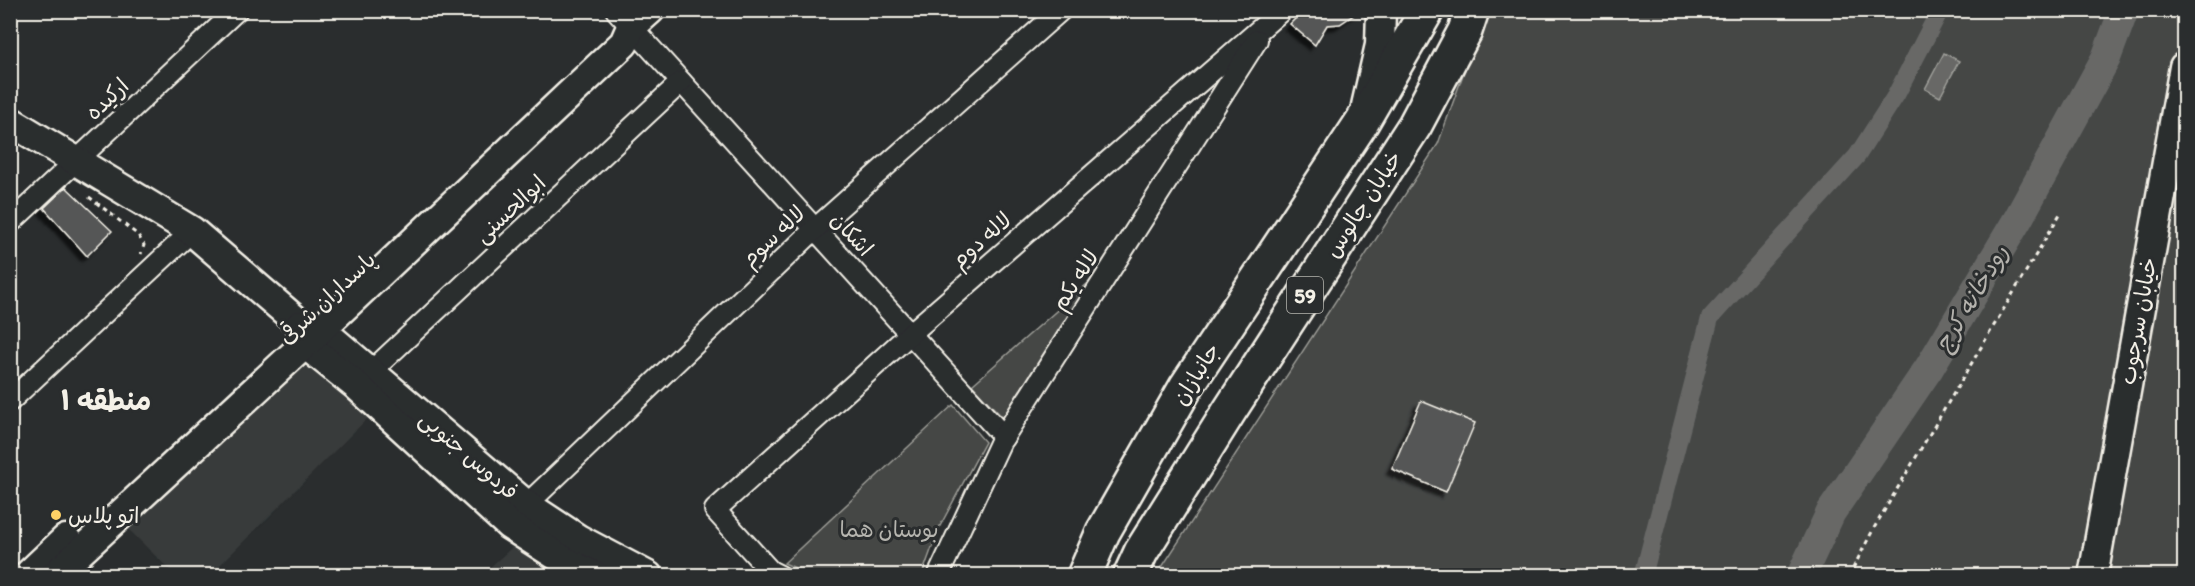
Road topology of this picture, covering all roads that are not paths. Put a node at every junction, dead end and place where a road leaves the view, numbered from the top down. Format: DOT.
graph roads {
  1 [pos="237,10"];
  2 [pos="1061,10"];
  3 [pos="1381,10"];
  4 [pos="1427,10"];
  5 [pos="1472,10"];
  6 [pos="1276,15"];
  7 [pos="632,16"];
  8 [pos="2184,67"];
  9 [pos="681,82"];
  10 [pos="10,121"];
  11 [pos="1362,122"];
  12 [pos="69,169"];
  13 [pos="1323,180"];
  14 [pos="10,224"];
  15 [pos="815,229"];
  16 [pos="192,231"];
  17 [pos="308,332"];
  18 [pos="910,334"];
  19 [pos="364,379"];
  20 [pos="1186,387"];
  21 [pos="10,401"];
  22 [pos="1230,410"];
  23 [pos="1004,437"];
  24 [pos="517,514"];
  25 [pos="27,576"];
  26 [pos="54,576"];
  27 [pos="596,576"];
  28 [pos="648,576"];
  29 [pos="780,576"];
  30 [pos="938,576"];
  31 [pos="1084,576"];
  32 [pos="1130,576"];
  33 [pos="2094,576"];
  1 -- 12 [label="street, ارکیده"];
  2 -- 15 [label="street, لاله سوم"];
  3 -- 11 [label="street"];
  4 -- 11 [label="highway, خیابان چالوس / 59"];
  5 -- 22 [label="highway, خیابان چالوس / 59"];
  6 -- 18 [label="street, لاله دوم"];
  6 -- 23 [label="street, لاله یکم"];
  7 -- 9 [label="street, اشکان"];
  7 -- 17 [label="street, پاسداران شرقی"];
  8 -- 33 [label="street, خیابان سرجوب"];
  9 -- 15 [label="street, اشکان"];
  9 -- 19 [label="street, ابوالحسنی"];
  10 -- 12 [label="street, فردوس جنوبی"];
  11 -- 13 [label="highway, خیابان چالوس / 59"];
  12 -- 14 [label="street, ارکیده"];
  12 -- 16 [label="street, فردوس جنوبی"];
  13 -- 20 [label="highway, جانبازان / 59"];
  15 -- 18 [label="street, اشکان"];
  15 -- 24 [label="street, لاله سوم"];
  16 -- 17 [label="street, فردوس جنوبی"];
  16 -- 21 [label="street"];
  17 -- 19 [label="street, فردوس جنوبی"];
  17 -- 25 [label="street, پاسداران شرقی"];
  17 -- 26 [label="street, پاسداران شرقی"];
  18 -- 23 [label="street, اشکان"];
  18 -- 29 [label="street, لاله دوم"];
  19 -- 24 [label="street, فردوس جنوبی"];
  20 -- 22 [label="highway"];
  20 -- 31 [label="highway, جانبازان / 59"];
  22 -- 32 [label="highway, خیابان چالوس / 59"];
  23 -- 30 [label="street, لاله یکم"];
  24 -- 27 [label="street, فردوس جنوبی"];
  24 -- 28 [label="street, فردوس جنوبی"];
}
